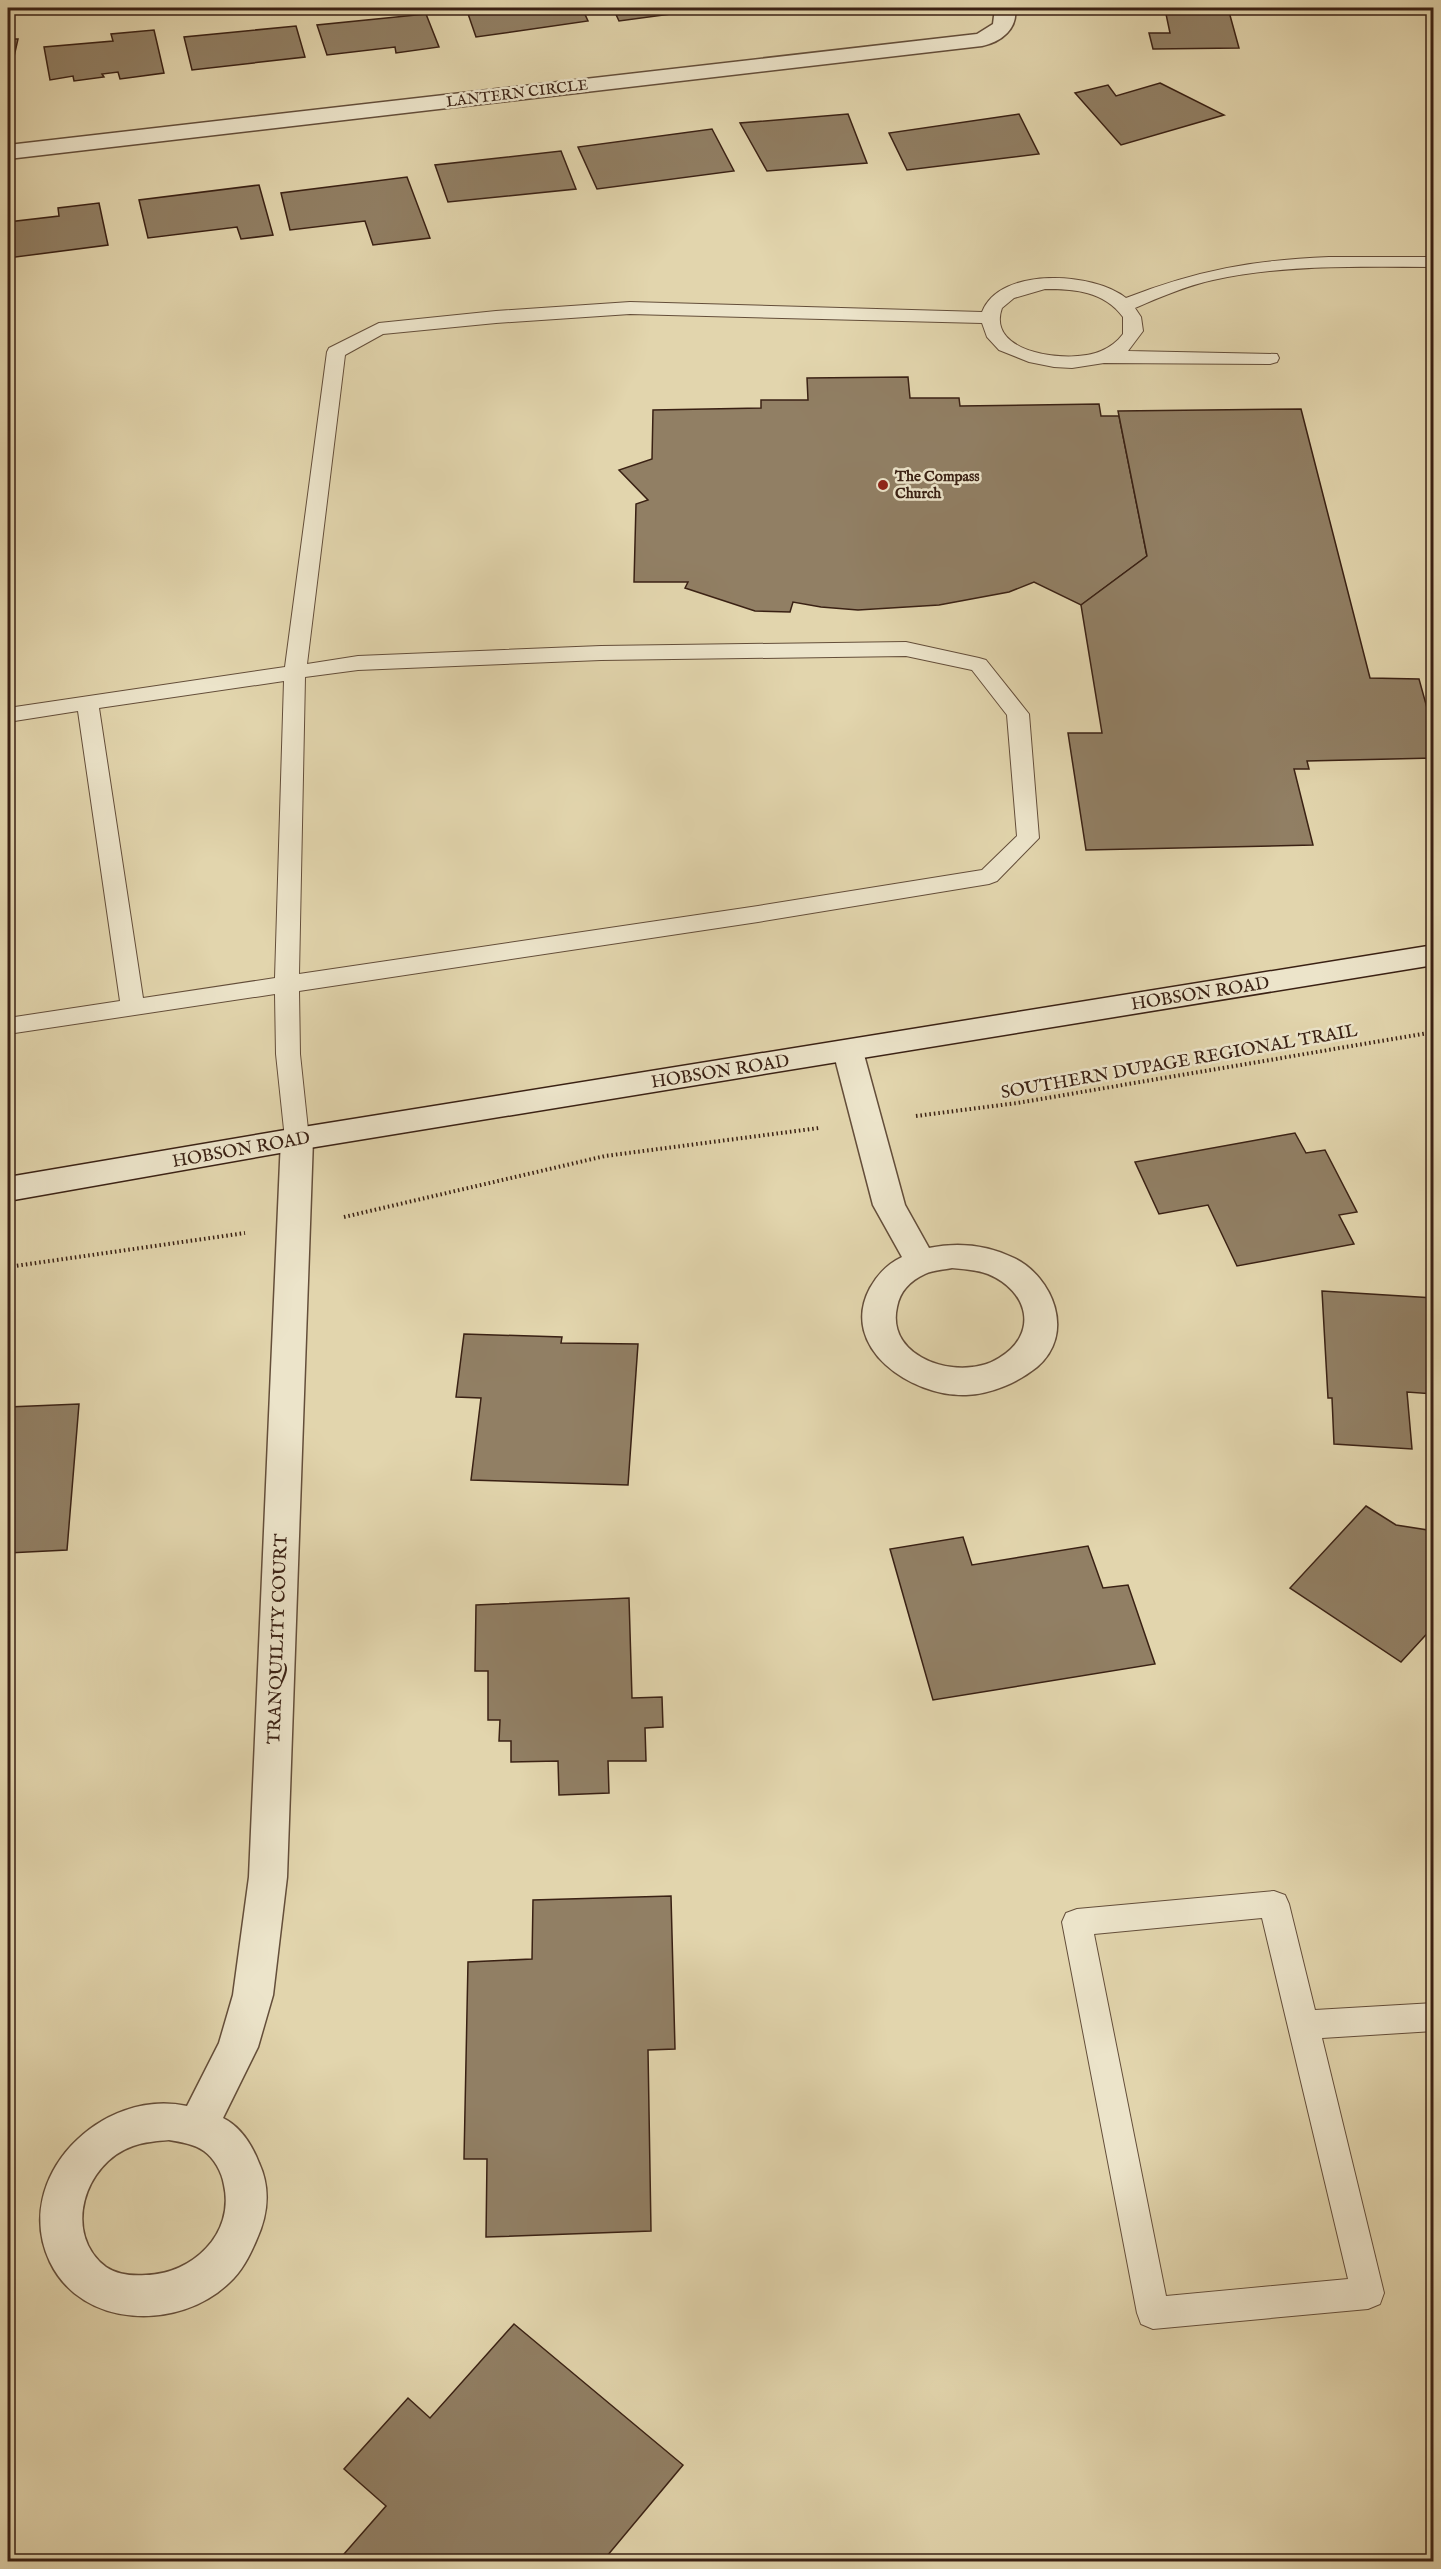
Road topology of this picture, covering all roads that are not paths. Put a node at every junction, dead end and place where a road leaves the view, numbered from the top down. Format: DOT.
graph roads {
  1 [pos="1005,8"];
  2 [pos="8,152"];
  3 [pos="1434,262"];
  4 [pos="1125,305"];
  5 [pos="989,318"];
  6 [pos="1104,357"];
  7 [pos="1270,358"];
  8 [pos="295,674"];
  9 [pos="87,703"];
  10 [pos="8,715"];
  11 [pos="1434,955"];
  12 [pos="286,983"];
  13 [pos="133,1007"];
  14 [pos="8,1026"];
  15 [pos="849,1051"];
  16 [pos="297,1138"];
  17 [pos="8,1189"];
  18 [pos="921,1262"];
  19 [pos="1434,2017"];
  20 [pos="1304,2025"];
  21 [pos="197,2127"];
  1 -- 2 [label="street, LANTERN CIRCLE"];
  3 -- 4 [label="lane"];
  4 -- 5 [label="lane"];
  4 -- 6 [label="lane"];
  5 -- 6 [label="lane"];
  5 -- 8 [label="lane"];
  6 -- 7 [label="lane"];
  8 -- 9 [label="lane"];
  8 -- 12 [label="lane"];
  8 -- 12 [label="lane"];
  9 -- 10 [label="lane"];
  9 -- 13 [label="lane"];
  11 -- 15 [label="street, HOBSON ROAD"];
  12 -- 13 [label="lane"];
  12 -- 16 [label="lane"];
  13 -- 14 [label="lane"];
  15 -- 16 [label="street, HOBSON ROAD"];
  15 -- 18 [label="street"];
  16 -- 17 [label="street, HOBSON ROAD"];
  16 -- 21 [label="street, TRANQUILITY COURT"];
  18 -- 18 [label="street"];
  19 -- 20 [label="lane"];
  20 -- 20 [label="lane"];
  21 -- 21 [label="street"];
}
